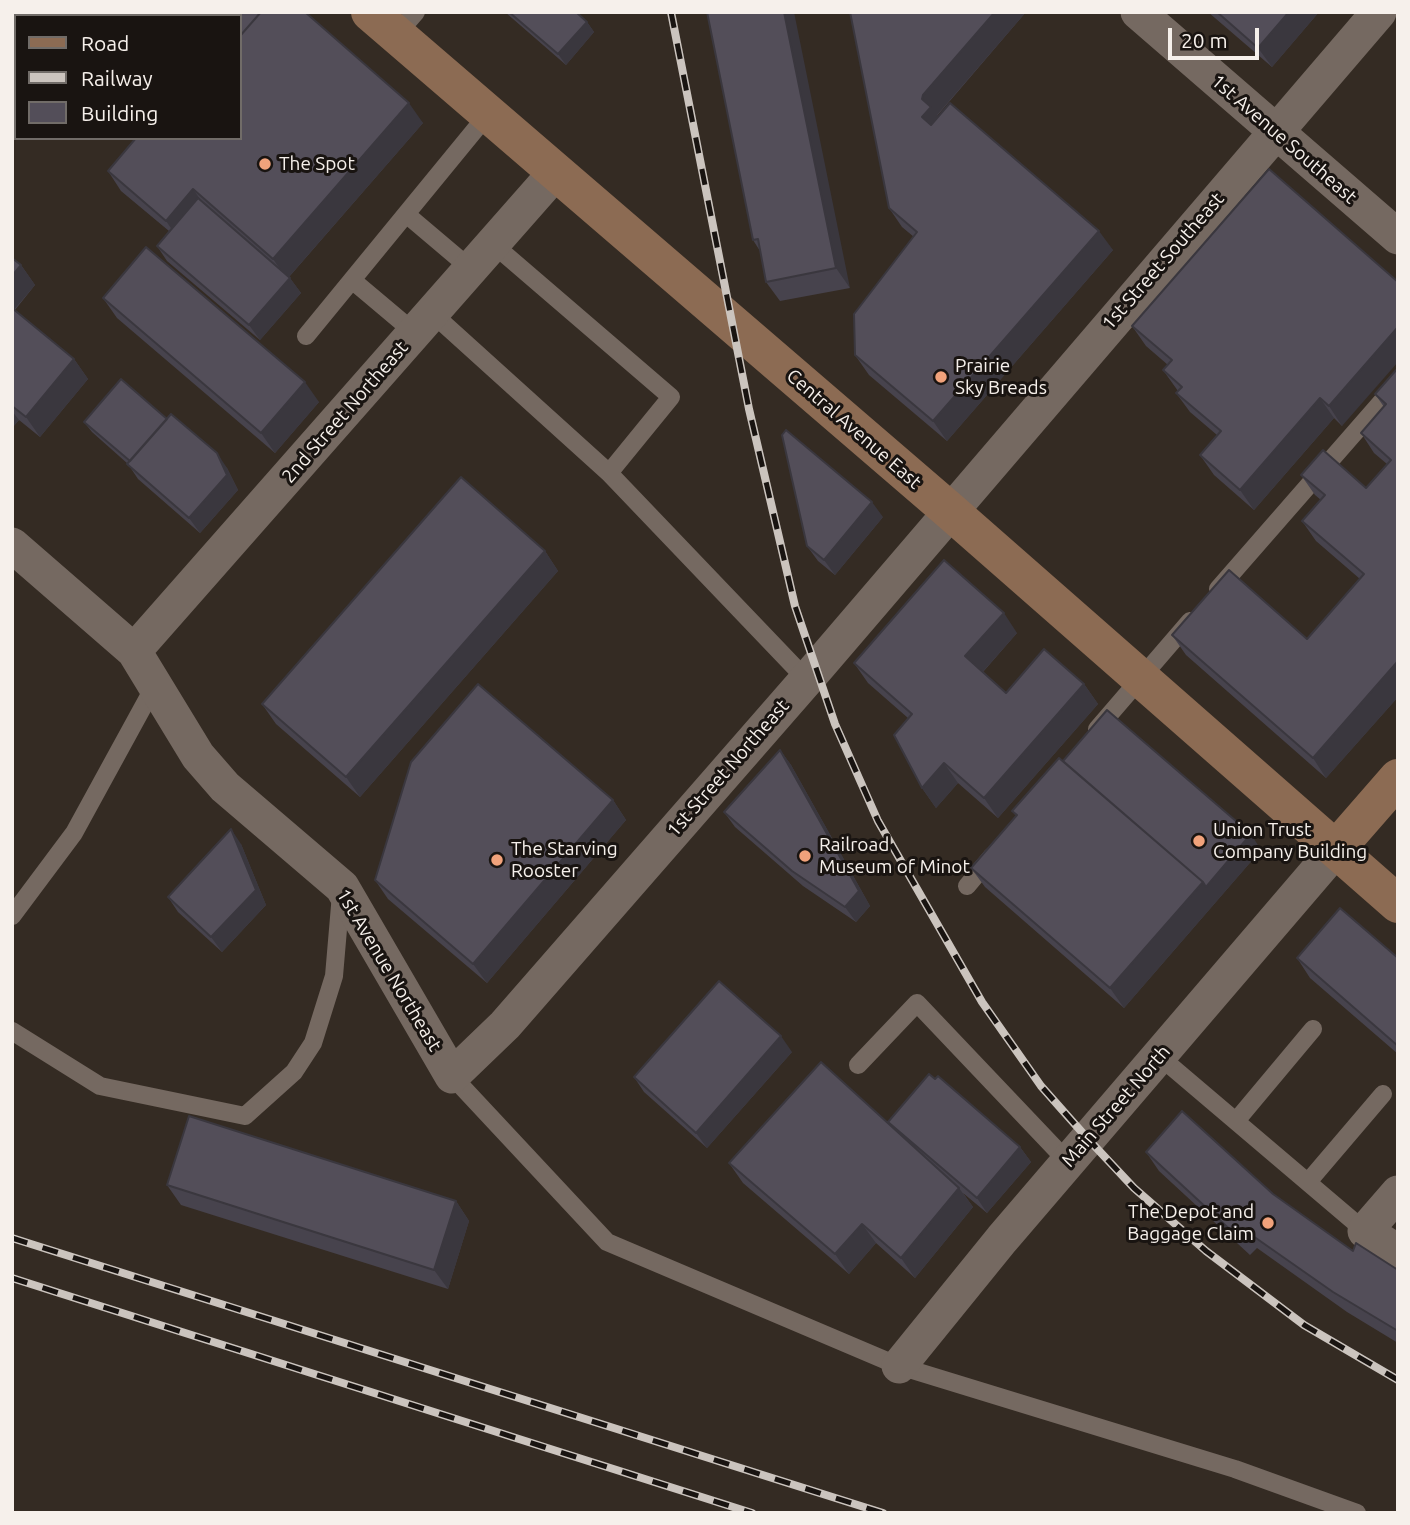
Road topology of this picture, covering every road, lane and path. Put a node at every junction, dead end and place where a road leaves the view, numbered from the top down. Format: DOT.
graph roads {
  1 [pos="1139,12"];
  2 [pos="1379,12"];
  3 [pos="394,20"];
  4 [pos="488,114"];
  5 [pos="1275,131"];
  6 [pos="555,173"];
  7 [pos="406,215"];
  8 [pos="1398,237"];
  9 [pos="482,256"];
  10 [pos="352,280"];
  11 [pos="424,323"];
  12 [pos="306,336"];
  13 [pos="1398,383"];
  14 [pos="609,473"];
  15 [pos="950,511"];
  16 [pos="12,544"];
  17 [pos="134,651"];
  18 [pos="1140,677"];
  19 [pos="806,679"];
  20 [pos="155,685"];
  21 [pos="1088,740"];
  22 [pos="1398,778"];
  23 [pos="1002,845"];
  24 [pos="1337,848"];
  25 [pos="967,886"];
  26 [pos="342,887"];
  27 [pos="1398,904"];
  28 [pos="12,916"];
  29 [pos="505,1025"];
  30 [pos="1313,1029"];
  31 [pos="12,1031"];
  32 [pos="1159,1056"];
  33 [pos="858,1065"];
  34 [pos="452,1076"];
  35 [pos="1383,1094"];
  36 [pos="1236,1121"];
  37 [pos="1068,1162"];
  38 [pos="1308,1182"];
  39 [pos="1398,1193"];
  40 [pos="1365,1231"];
  41 [pos="1398,1252"];
  42 [pos="899,1366"];
  43 [pos="1357,1513"];
  1 -- 5 [label="street, 1st Avenue Southeast"];
  2 -- 5 [label="street, 1st Street Southeast"];
  3 -- 4 [label="street, Central Avenue East"];
  4 -- 6 [label="street, Central Avenue East"];
  4 -- 7 [label="lane"];
  5 -- 8 [label="street, 1st Avenue Southeast"];
  5 -- 15 [label="street, 1st Street Southeast"];
  6 -- 9 [label="street, 2nd Street Northeast"];
  6 -- 15 [label="street, Central Avenue East"];
  7 -- 9 [label="lane"];
  7 -- 10 [label="lane"];
  9 -- 11 [label="street, 2nd Street Northeast"];
  9 -- 14 [label="lane"];
  10 -- 11 [label="lane"];
  10 -- 12 [label="lane"];
  11 -- 14 [label="lane"];
  11 -- 17 [label="street, 2nd Street Northeast"];
  13 -- 18 [label="lane"];
  14 -- 19 [label="lane"];
  15 -- 18 [label="street, Central Avenue East"];
  15 -- 19 [label="street, 1st Street Northeast"];
  16 -- 17 [label="street, 1st Avenue Northeast"];
  17 -- 20 [label="street, 1st Avenue Northeast"];
  18 -- 21 [label="lane"];
  18 -- 24 [label="street, Central Avenue East"];
  19 -- 29 [label="street, 1st Street Northeast"];
  20 -- 26 [label="street, 1st Avenue Northeast"];
  20 -- 28 [label="lane"];
  22 -- 24 [label="street"];
  23 -- 25 [label="lane"];
  24 -- 27 [label="street, Central Avenue East"];
  24 -- 32 [label="street, Main Street North"];
  26 -- 31 [label="lane"];
  26 -- 34 [label="street, 1st Avenue Northeast"];
  29 -- 34 [label="street, 1st Avenue Northeast"];
  30 -- 36 [label="lane"];
  32 -- 36 [label="lane"];
  32 -- 37 [label="street, Main Street North"];
  33 -- 37 [label="lane"];
  34 -- 42 [label="lane"];
  35 -- 38 [label="lane"];
  36 -- 38 [label="lane"];
  37 -- 42 [label="street, Main Street North"];
  38 -- 40 [label="lane"];
  39 -- 40 [label="street"];
  40 -- 41 [label="street"];
  42 -- 43 [label="lane"];
}
